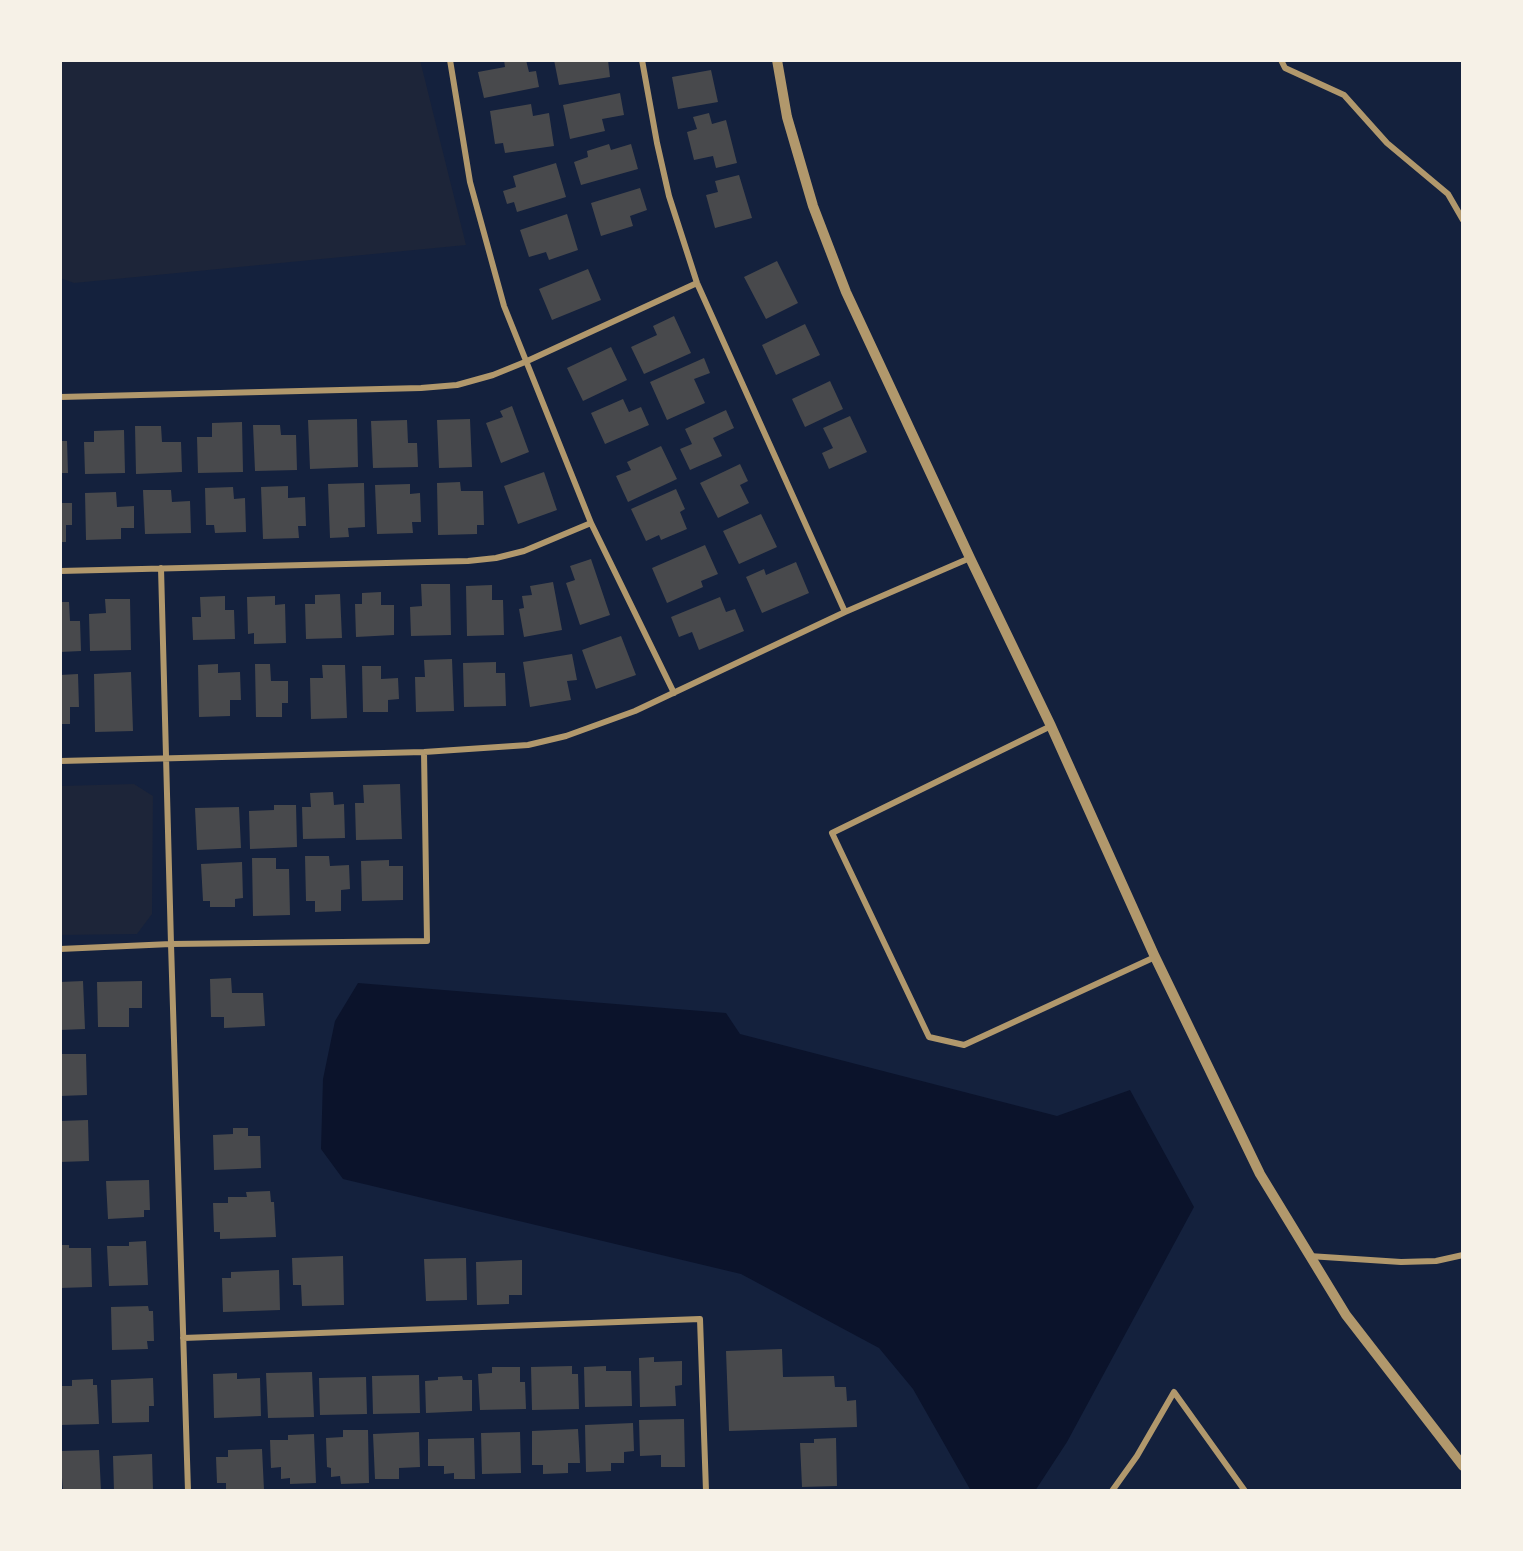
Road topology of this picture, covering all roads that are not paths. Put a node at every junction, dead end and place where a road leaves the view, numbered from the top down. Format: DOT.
graph roads {
  1 [pos="450,60"];
  2 [pos="642,60"];
  3 [pos="777,60"];
  4 [pos="1281,60"];
  5 [pos="1463,220"];
  6 [pos="697,283"];
  7 [pos="525,362"];
  8 [pos="60,397"];
  9 [pos="591,523"];
  10 [pos="970,558"];
  11 [pos="162,568"];
  12 [pos="60,571"];
  13 [pos="844,612"];
  14 [pos="674,693"];
  15 [pos="1051,726"];
  16 [pos="424,752"];
  17 [pos="165,758"];
  18 [pos="60,761"];
  19 [pos="171,944"];
  20 [pos="60,949"];
  21 [pos="1155,957"];
  22 [pos="1463,1255"];
  23 [pos="1309,1256"];
  24 [pos="183,1338"];
  25 [pos="1463,1466"];
  26 [pos="188,1491"];
  27 [pos="706,1491"];
  28 [pos="1112,1491"];
  29 [pos="1245,1491"];
  1 -- 7 [label="street"];
  2 -- 6 [label="street"];
  3 -- 10 [label="street"];
  4 -- 5 [label="street"];
  6 -- 7 [label="street"];
  6 -- 13 [label="street"];
  7 -- 8 [label="street"];
  7 -- 9 [label="street"];
  9 -- 11 [label="street"];
  9 -- 14 [label="street"];
  10 -- 13 [label="street"];
  10 -- 15 [label="street"];
  11 -- 12 [label="street"];
  11 -- 17 [label="street"];
  13 -- 14 [label="street"];
  14 -- 16 [label="street"];
  15 -- 21 [label="street"];
  15 -- 21 [label="street"];
  16 -- 17 [label="street"];
  16 -- 19 [label="street"];
  17 -- 18 [label="street"];
  17 -- 19 [label="street"];
  19 -- 20 [label="street"];
  19 -- 24 [label="street"];
  21 -- 23 [label="street"];
  22 -- 23 [label="street"];
  23 -- 25 [label="street"];
  24 -- 26 [label="street"];
  24 -- 27 [label="street"];
  28 -- 29 [label="street"];
}
